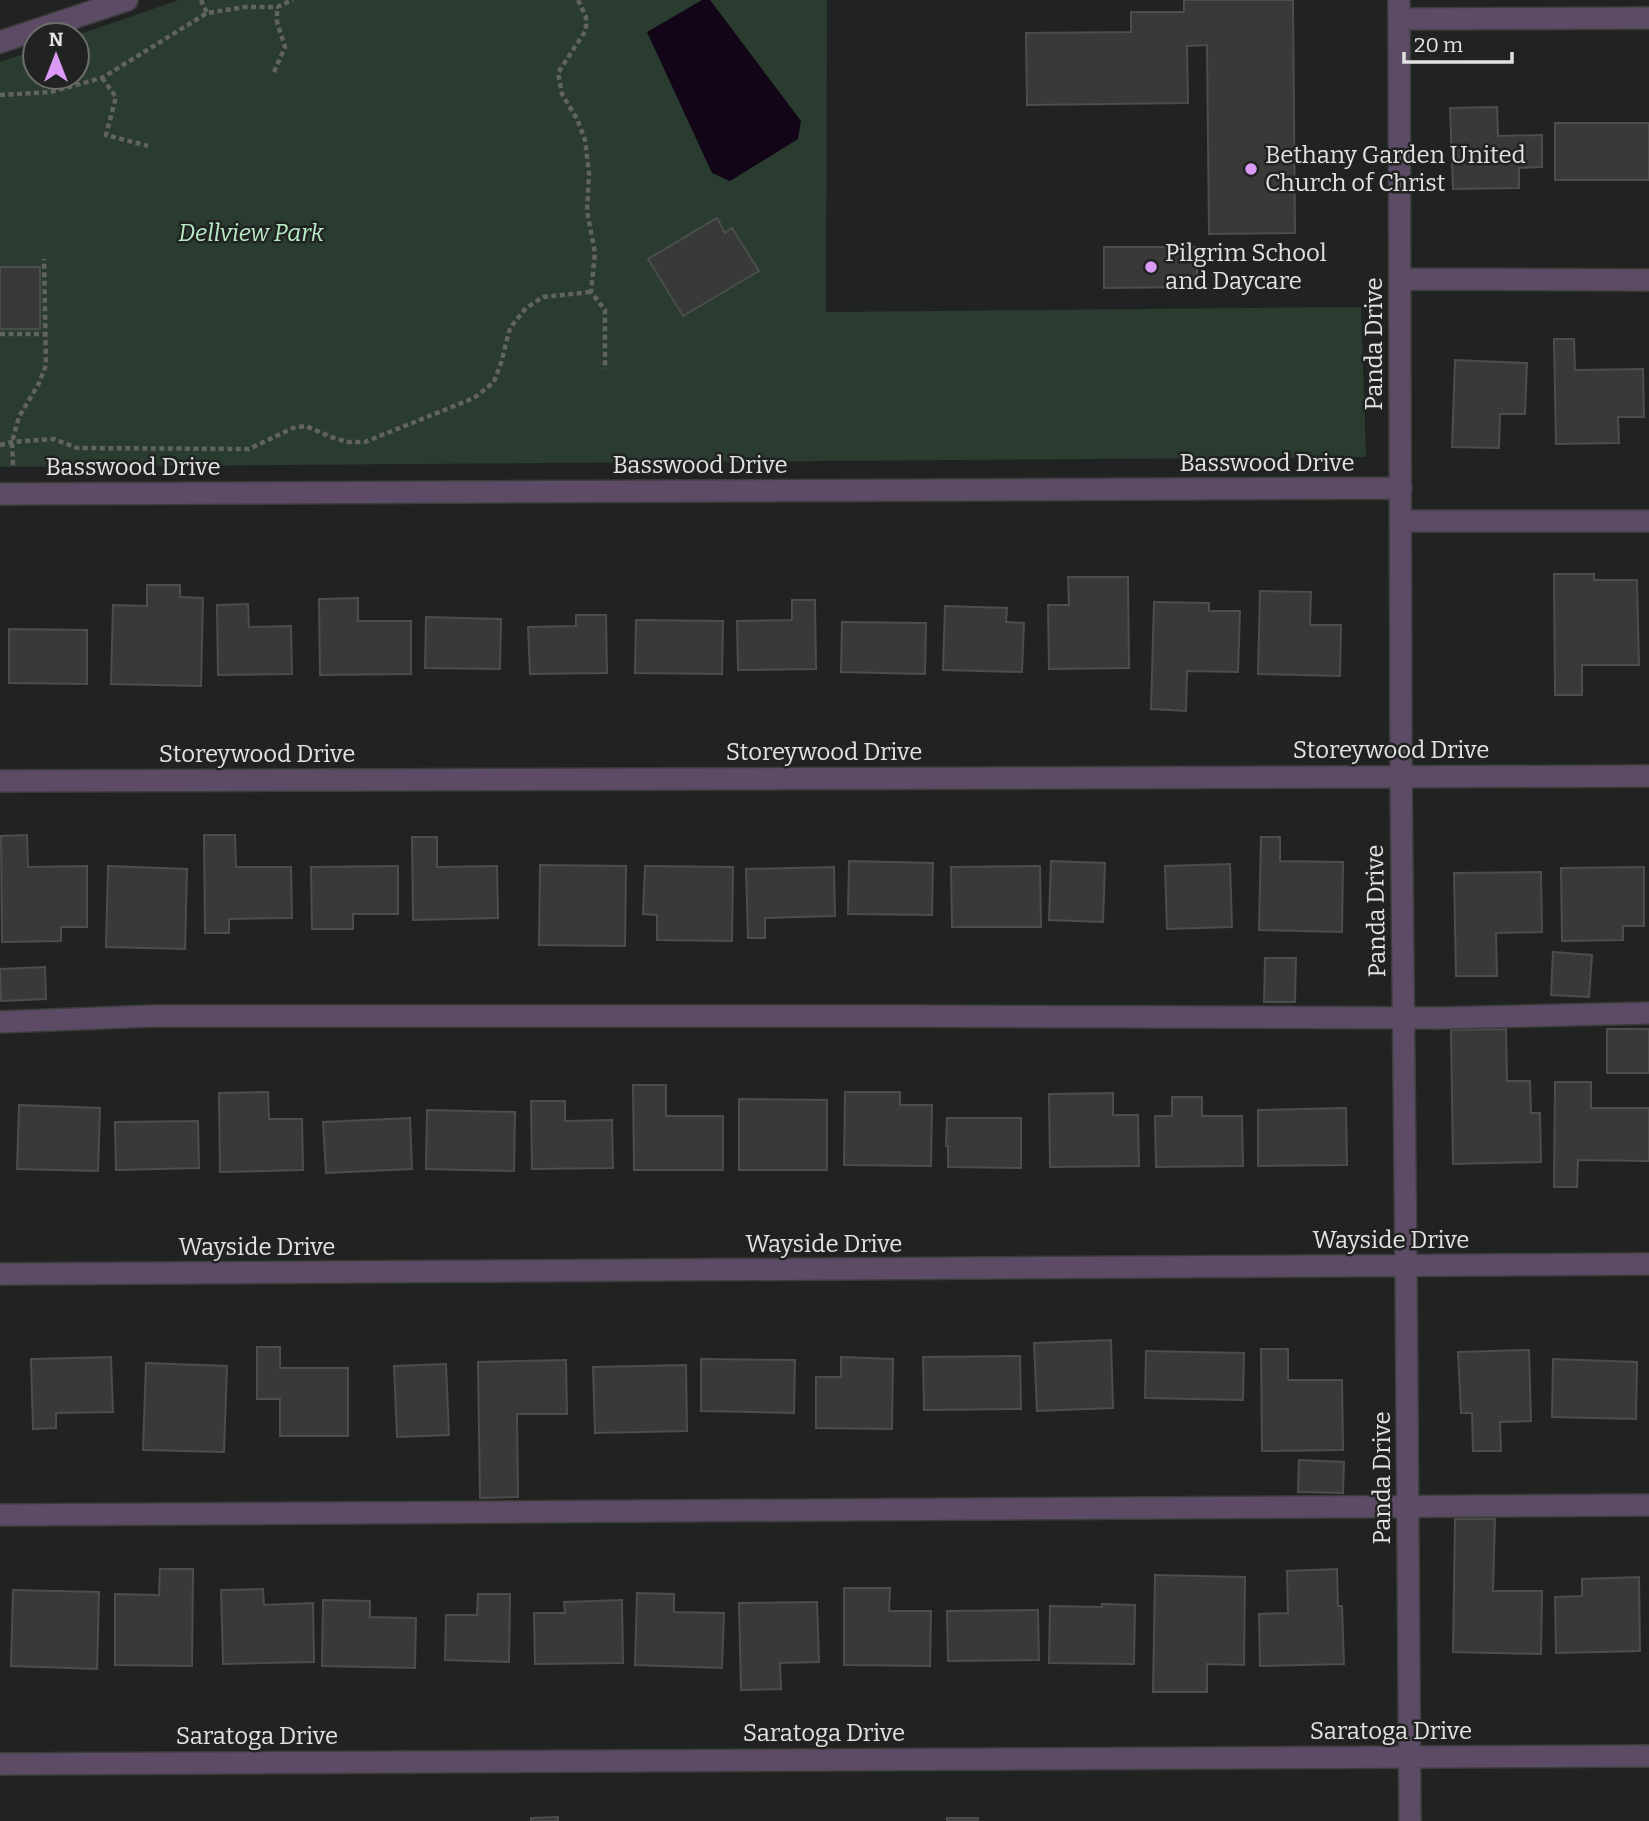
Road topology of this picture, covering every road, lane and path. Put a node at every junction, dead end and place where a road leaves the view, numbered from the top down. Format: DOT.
graph roads {
  1 [pos="127,0"];
  2 [pos="201,0"];
  3 [pos="293,0"];
  4 [pos="578,0"];
  5 [pos="277,7"];
  6 [pos="1399,9"];
  7 [pos="207,13"];
  8 [pos="1649,18"];
  9 [pos="0,42"];
  10 [pos="274,72"];
  11 [pos="103,78"];
  12 [pos="0,95"];
  13 [pos="148,146"];
  14 [pos="44,259"];
  15 [pos="1401,279"];
  16 [pos="1649,280"];
  17 [pos="591,292"];
  18 [pos="0,334"];
  19 [pos="45,334"];
  20 [pos="605,369"];
  21 [pos="12,442"];
  22 [pos="0,445"];
  23 [pos="1401,488"];
  24 [pos="6,494"];
  25 [pos="1401,521"];
  26 [pos="1649,521"];
  27 [pos="1649,776"];
  28 [pos="1401,777"];
  29 [pos="0,781"];
  30 [pos="1649,1013"];
  31 [pos="1404,1017"];
  32 [pos="0,1022"];
  33 [pos="1649,1264"];
  34 [pos="1406,1267"];
  35 [pos="0,1275"];
  36 [pos="1649,1505"];
  37 [pos="1408,1507"];
  38 [pos="0,1515"];
  39 [pos="1649,1756"];
  40 [pos="1410,1757"];
  41 [pos="0,1764"];
  42 [pos="1410,1821"];
  1 -- 9 [label="street"];
  2 -- 7 [label="path"];
  3 -- 5 [label="path"];
  4 -- 17 [label="path"];
  5 -- 7 [label="path"];
  5 -- 10 [label="path"];
  6 -- 8 [label="street"];
  6 -- 15 [label="street, Panda Drive"];
  7 -- 11 [label="path"];
  11 -- 12 [label="path"];
  11 -- 13 [label="path"];
  14 -- 19 [label="path"];
  15 -- 16 [label="street"];
  15 -- 23 [label="street, Panda Drive"];
  17 -- 20 [label="path"];
  17 -- 21 [label="path"];
  18 -- 19 [label="path"];
  19 -- 21 [label="path"];
  21 -- 22 [label="path"];
  21 -- 24 [label="path"];
  23 -- 24 [label="street, Basswood Drive"];
  23 -- 25 [label="street, Panda Drive"];
  25 -- 26 [label="street"];
  25 -- 28 [label="street, Panda Drive"];
  27 -- 28 [label="street, Storeywood Drive"];
  28 -- 29 [label="street, Storeywood Drive"];
  28 -- 31 [label="street, Panda Drive"];
  30 -- 31 [label="street"];
  31 -- 32 [label="street"];
  31 -- 34 [label="street, Panda Drive"];
  33 -- 34 [label="street, Wayside Drive"];
  34 -- 35 [label="street, Wayside Drive"];
  34 -- 37 [label="street, Panda Drive"];
  36 -- 37 [label="street"];
  37 -- 38 [label="street"];
  37 -- 40 [label="street, Panda Drive"];
  39 -- 40 [label="street, Saratoga Drive"];
  40 -- 41 [label="street, Saratoga Drive"];
  40 -- 42 [label="street, Panda Drive"];
}
